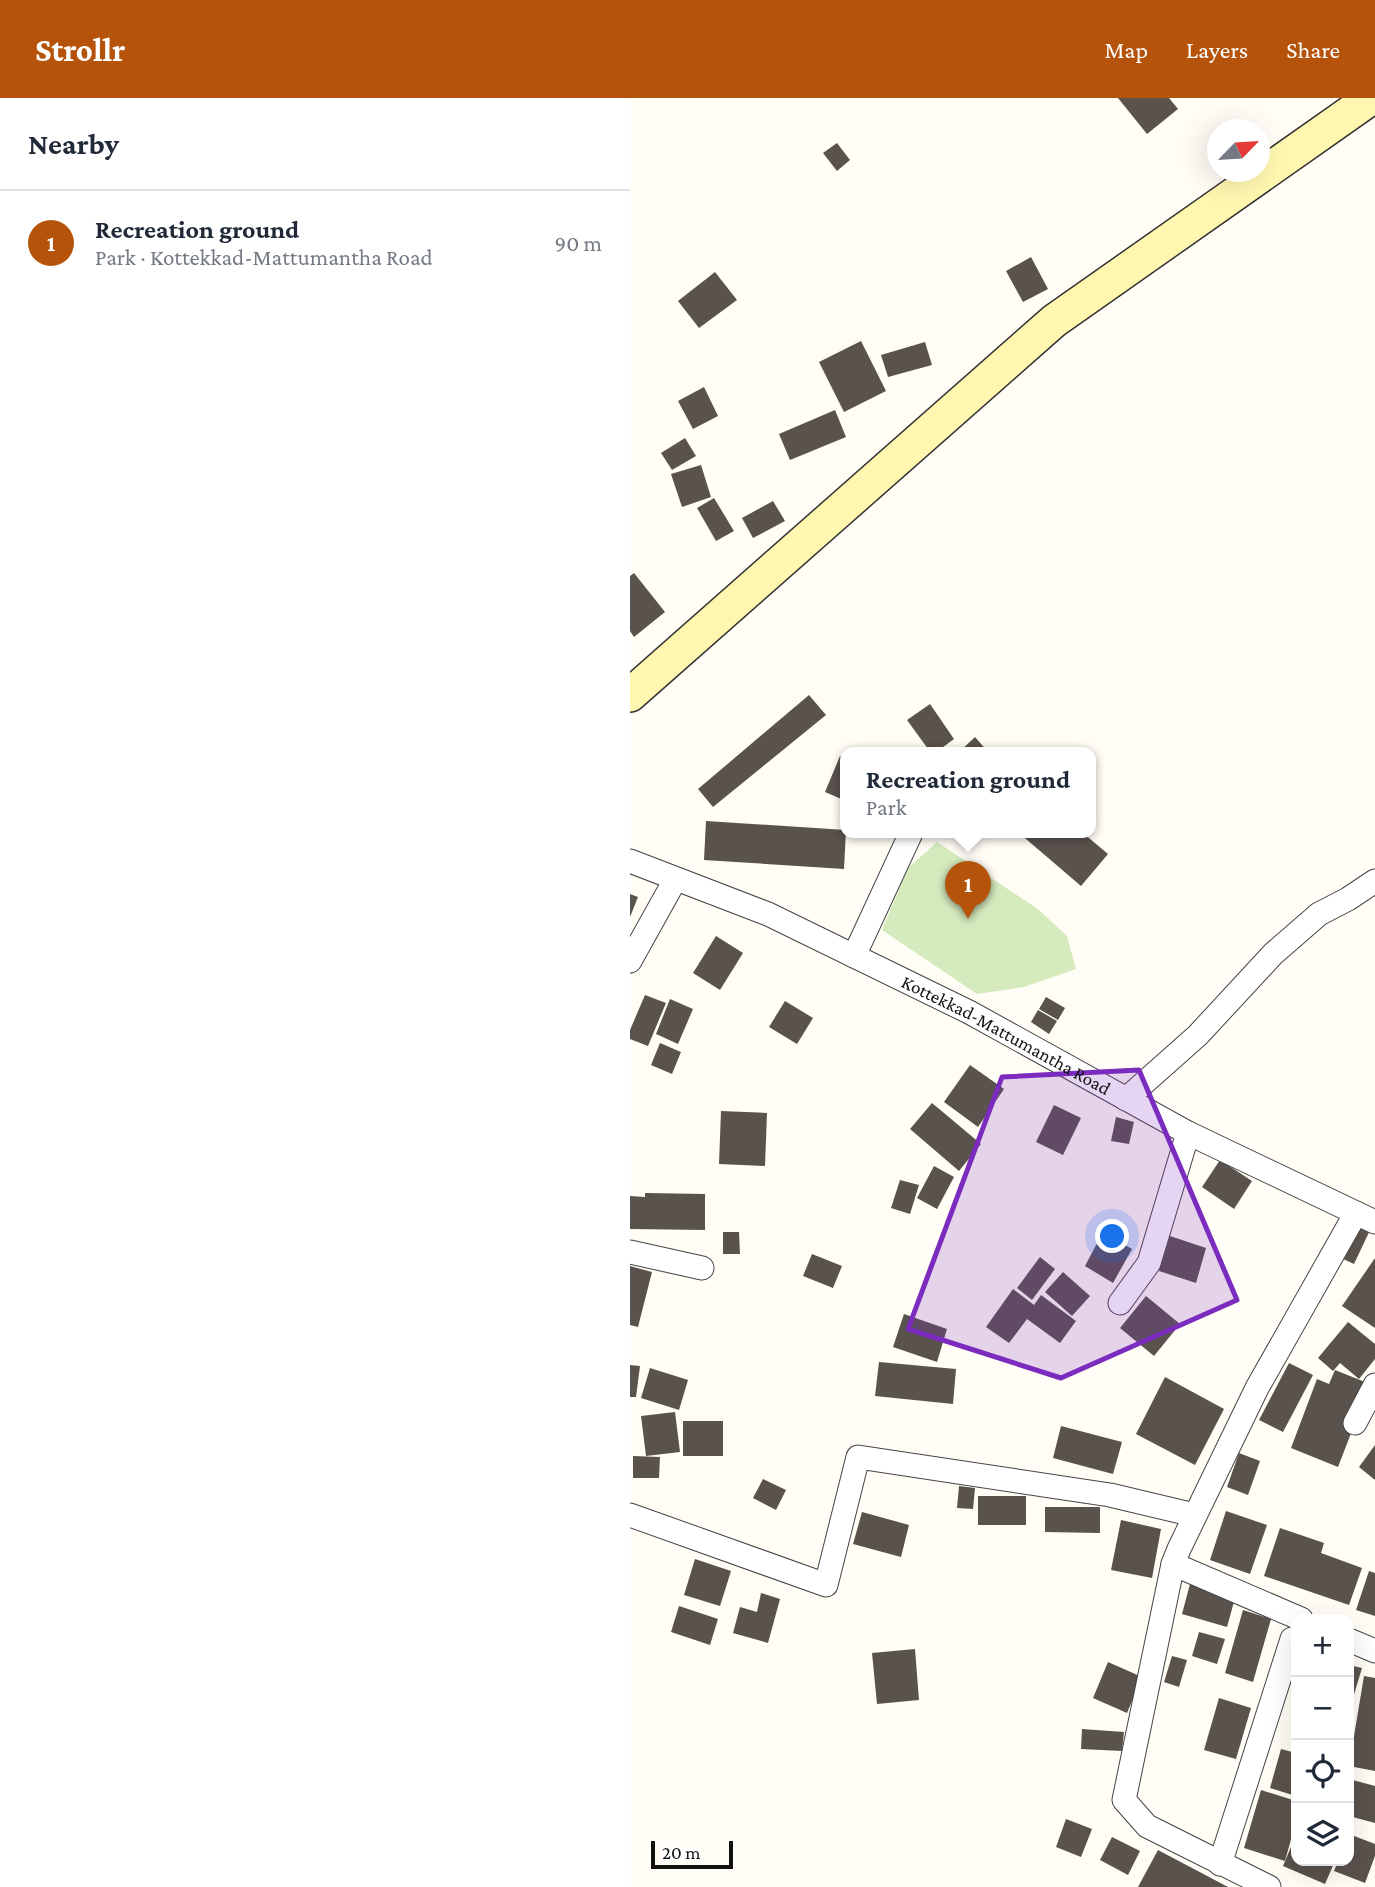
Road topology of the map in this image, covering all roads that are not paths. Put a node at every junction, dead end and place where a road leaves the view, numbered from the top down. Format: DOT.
graph roads {
  1 [pos="1371,98"];
  2 [pos="630,695"];
  3 [pos="909,838"];
  4 [pos="630,861"];
  5 [pos="676,880"];
  6 [pos="1375,881"];
  7 [pos="854,956"];
  8 [pos="630,961"];
  9 [pos="1126,1099"];
  10 [pos="1188,1133"];
  11 [pos="1365,1217"];
  12 [pos="630,1252"];
  13 [pos="702,1268"];
  14 [pos="1120,1303"];
  15 [pos="1375,1385"];
  16 [pos="1355,1423"];
  17 [pos="630,1515"];
  18 [pos="1194,1515"];
  19 [pos="1173,1563"];
  20 [pos="1291,1626"];
  21 [pos="1354,1642"];
  22 [pos="1291,1644"];
  23 [pos="1375,1651"];
  24 [pos="1220,1864"];
  25 [pos="1269,1887"];
  1 -- 2 [label="main road"];
  3 -- 7 [label="street"];
  4 -- 5 [label="street, Kottekkad-Mattumantha Road"];
  5 -- 7 [label="street, Kottekkad-Mattumantha Road"];
  5 -- 8 [label="street"];
  6 -- 9 [label="street"];
  7 -- 9 [label="street, Kottekkad-Mattumantha Road"];
  9 -- 10 [label="street, Kottekkad-Mattumantha Road"];
  10 -- 11 [label="street, Kottekkad-Mattumantha Road"];
  10 -- 14 [label="street"];
  11 -- 18 [label="street"];
  12 -- 13 [label="street"];
  15 -- 16 [label="street"];
  17 -- 18 [label="street"];
  18 -- 19 [label="street"];
  19 -- 20 [label="street"];
  19 -- 24 [label="street"];
  21 -- 23 [label="street"];
  22 -- 24 [label="street"];
  24 -- 25 [label="street"];
}
